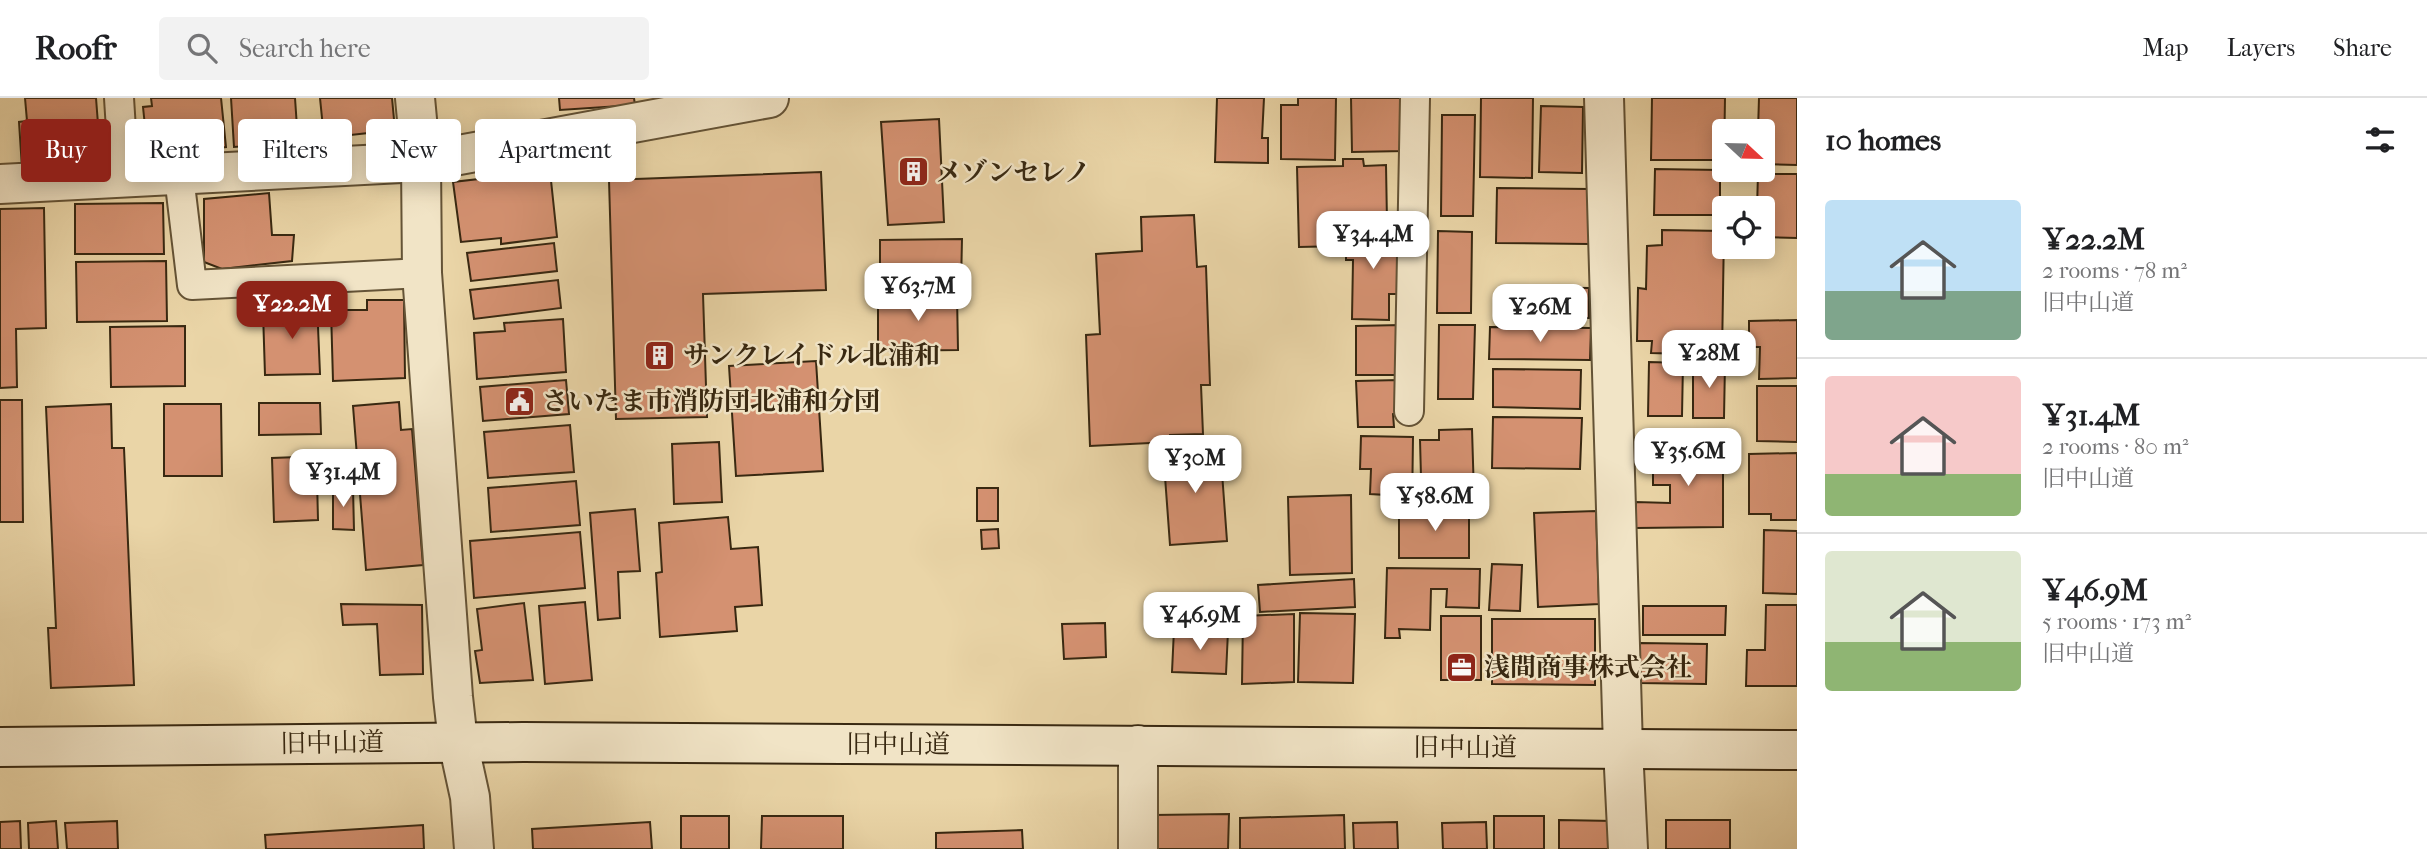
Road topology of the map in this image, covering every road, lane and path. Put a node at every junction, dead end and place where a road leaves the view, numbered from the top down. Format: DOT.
graph roads {
  1 [pos="119,98"];
  2 [pos="415,98"];
  3 [pos="1415,98"];
  4 [pos="1604,98"];
  5 [pos="755,99"];
  6 [pos="417,119"];
  7 [pos="461,154"];
  8 [pos="366,165"];
  9 [pos="224,173"];
  10 [pos="124,177"];
  11 [pos="180,182"];
  12 [pos="421,182"];
  13 [pos="0,184"];
  14 [pos="422,273"];
  15 [pos="1409,411"];
  16 [pos="458,742"];
  17 [pos="1138,745"];
  18 [pos="0,747"];
  19 [pos="1623,748"];
  20 [pos="1797,751"];
  21 [pos="474,849"];
  22 [pos="1138,849"];
  23 [pos="1628,849"];
  1 -- 10 [label="lane"];
  2 -- 6 [label="street"];
  3 -- 15 [label="lane"];
  4 -- 19 [label="street"];
  5 -- 7 [label="street"];
  8 -- 9 [label="street"];
  10 -- 13 [label="street"];
  11 -- 14 [label="lane"];
  12 -- 14 [label="street"];
  14 -- 16 [label="street"];
  16 -- 17 [label="street, 旧中山道"];
  16 -- 18 [label="street, 旧中山道"];
  16 -- 21 [label="street"];
  17 -- 19 [label="street, 旧中山道"];
  17 -- 22 [label="street"];
  19 -- 20 [label="street, 旧中山道"];
  19 -- 23 [label="street"];
}
